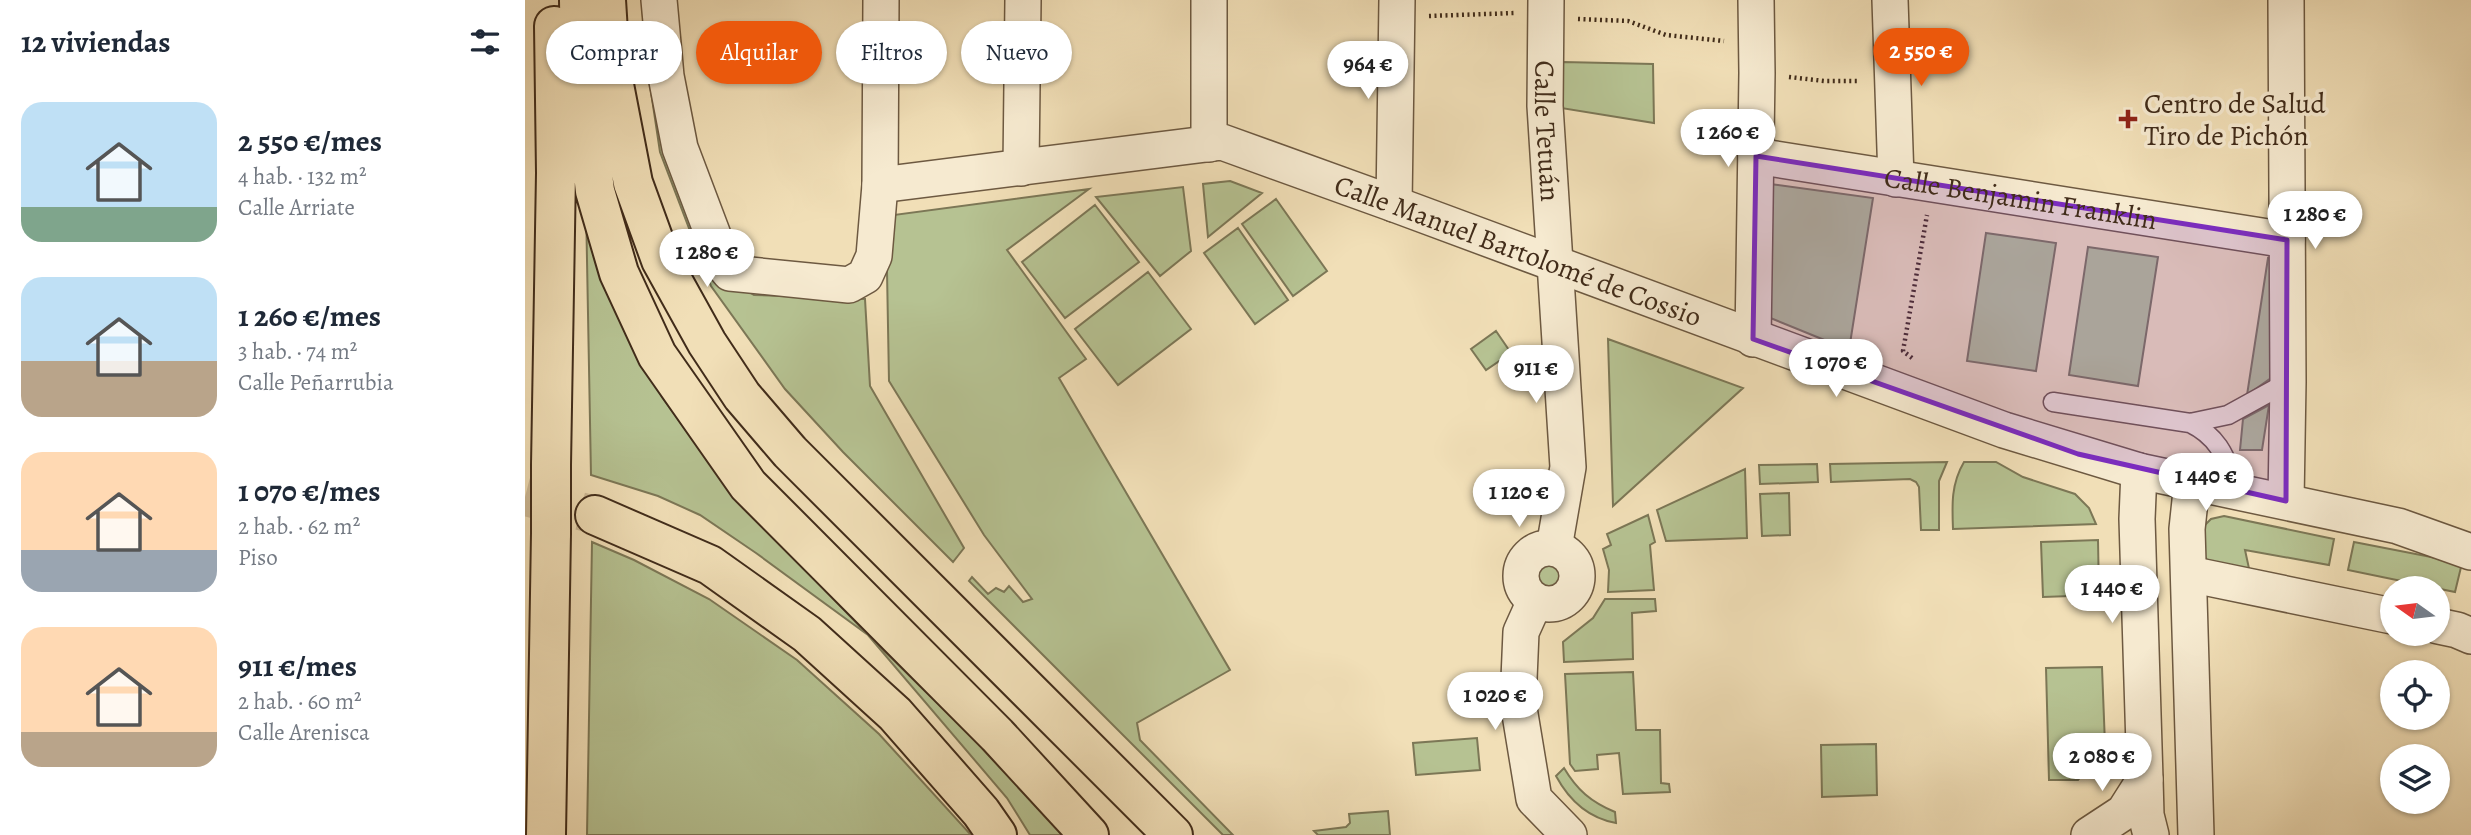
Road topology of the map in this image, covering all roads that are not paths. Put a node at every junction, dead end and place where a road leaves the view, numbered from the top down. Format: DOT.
graph roads {
  1 [pos="554,0"];
  2 [pos="579,0"];
  3 [pos="607,0"];
  4 [pos="659,0"];
  5 [pos="881,0"];
  6 [pos="1023,0"];
  7 [pos="1209,0"];
  8 [pos="1756,0"];
  9 [pos="1890,0"];
  10 [pos="2286,0"];
  11 [pos="1397,9"];
  12 [pos="1546,10"];
  13 [pos="1209,144"];
  14 [pos="1756,156"];
  15 [pos="1021,168"];
  16 [pos="1896,179"];
  17 [pos="880,186"];
  18 [pos="1394,204"];
  19 [pos="2287,240"];
  20 [pos="1553,263"];
  21 [pos="1753,338"];
  22 [pos="2288,382"];
  23 [pos="2053,402"];
  24 [pos="2190,423"];
  25 [pos="2139,471"];
  26 [pos="2192,482"];
  27 [pos="2239,491"];
  28 [pos="2286,501"];
  29 [pos="595,515"];
  30 [pos="2398,526"];
  31 [pos="2471,531"];
  32 [pos="2471,552"];
  33 [pos="2189,574"];
  34 [pos="2380,614"];
  35 [pos="2450,628"];
  36 [pos="2471,636"];
  37 [pos="2145,779"];
  38 [pos="546,835"];
  39 [pos="997,835"];
  40 [pos="1089,835"];
  41 [pos="1173,835"];
  42 [pos="1569,835"];
  43 [pos="2089,835"];
  44 [pos="2151,835"];
  45 [pos="2196,835"];
  1 -- 38 [label="highway, bridge"];
  2 -- 40 [label="highway"];
  3 -- 41 [label="highway"];
  4 -- 17 [label="street"];
  5 -- 17 [label="street"];
  6 -- 15 [label="street"];
  7 -- 13 [label="street"];
  8 -- 14 [label="street"];
  9 -- 16 [label="street"];
  10 -- 19 [label="street"];
  11 -- 18 [label="street"];
  12 -- 20 [label="street, Calle Tetuán"];
  13 -- 15 [label="street, Calle Manuel Bartolomé de Cossio"];
  13 -- 18 [label="street, Calle Manuel Bartolomé de Cossio"];
  14 -- 16 [label="street, Calle Benjamin Franklin"];
  14 -- 21 [label="street"];
  15 -- 17 [label="street, Calle Manuel Bartolomé de Cossio"];
  16 -- 19 [label="street, Calle Benjamin Franklin"];
  18 -- 20 [label="street, Calle Manuel Bartolomé de Cossio"];
  19 -- 22 [label="street"];
  20 -- 21 [label="street, Calle Manuel Bartolomé de Cossio"];
  20 -- 42 [label="street, Calle Tetuán"];
  21 -- 25 [label="street, Calle Manuel Bartolomé de Cossio"];
  22 -- 24 [label="lane"];
  22 -- 28 [label="street"];
  23 -- 24 [label="lane"];
  24 -- 27 [label="lane"];
  25 -- 26 [label="street, Calle Manuel Bartolomé de Cossio"];
  25 -- 37 [label="street"];
  26 -- 27 [label="street, Calle Manuel Bartolomé de Cossio"];
  26 -- 33 [label="street"];
  27 -- 28 [label="street, Calle Manuel Bartolomé de Cossio"];
  28 -- 30 [label="street, Calle Manuel Bartolomé de Cossio"];
  29 -- 39 [label="highway"];
  30 -- 31 [label="street"];
  30 -- 32 [label="street"];
  33 -- 34 [label="street"];
  33 -- 45 [label="street"];
  35 -- 36 [label="street"];
  37 -- 43 [label="street"];
  37 -- 44 [label="street"];
}
